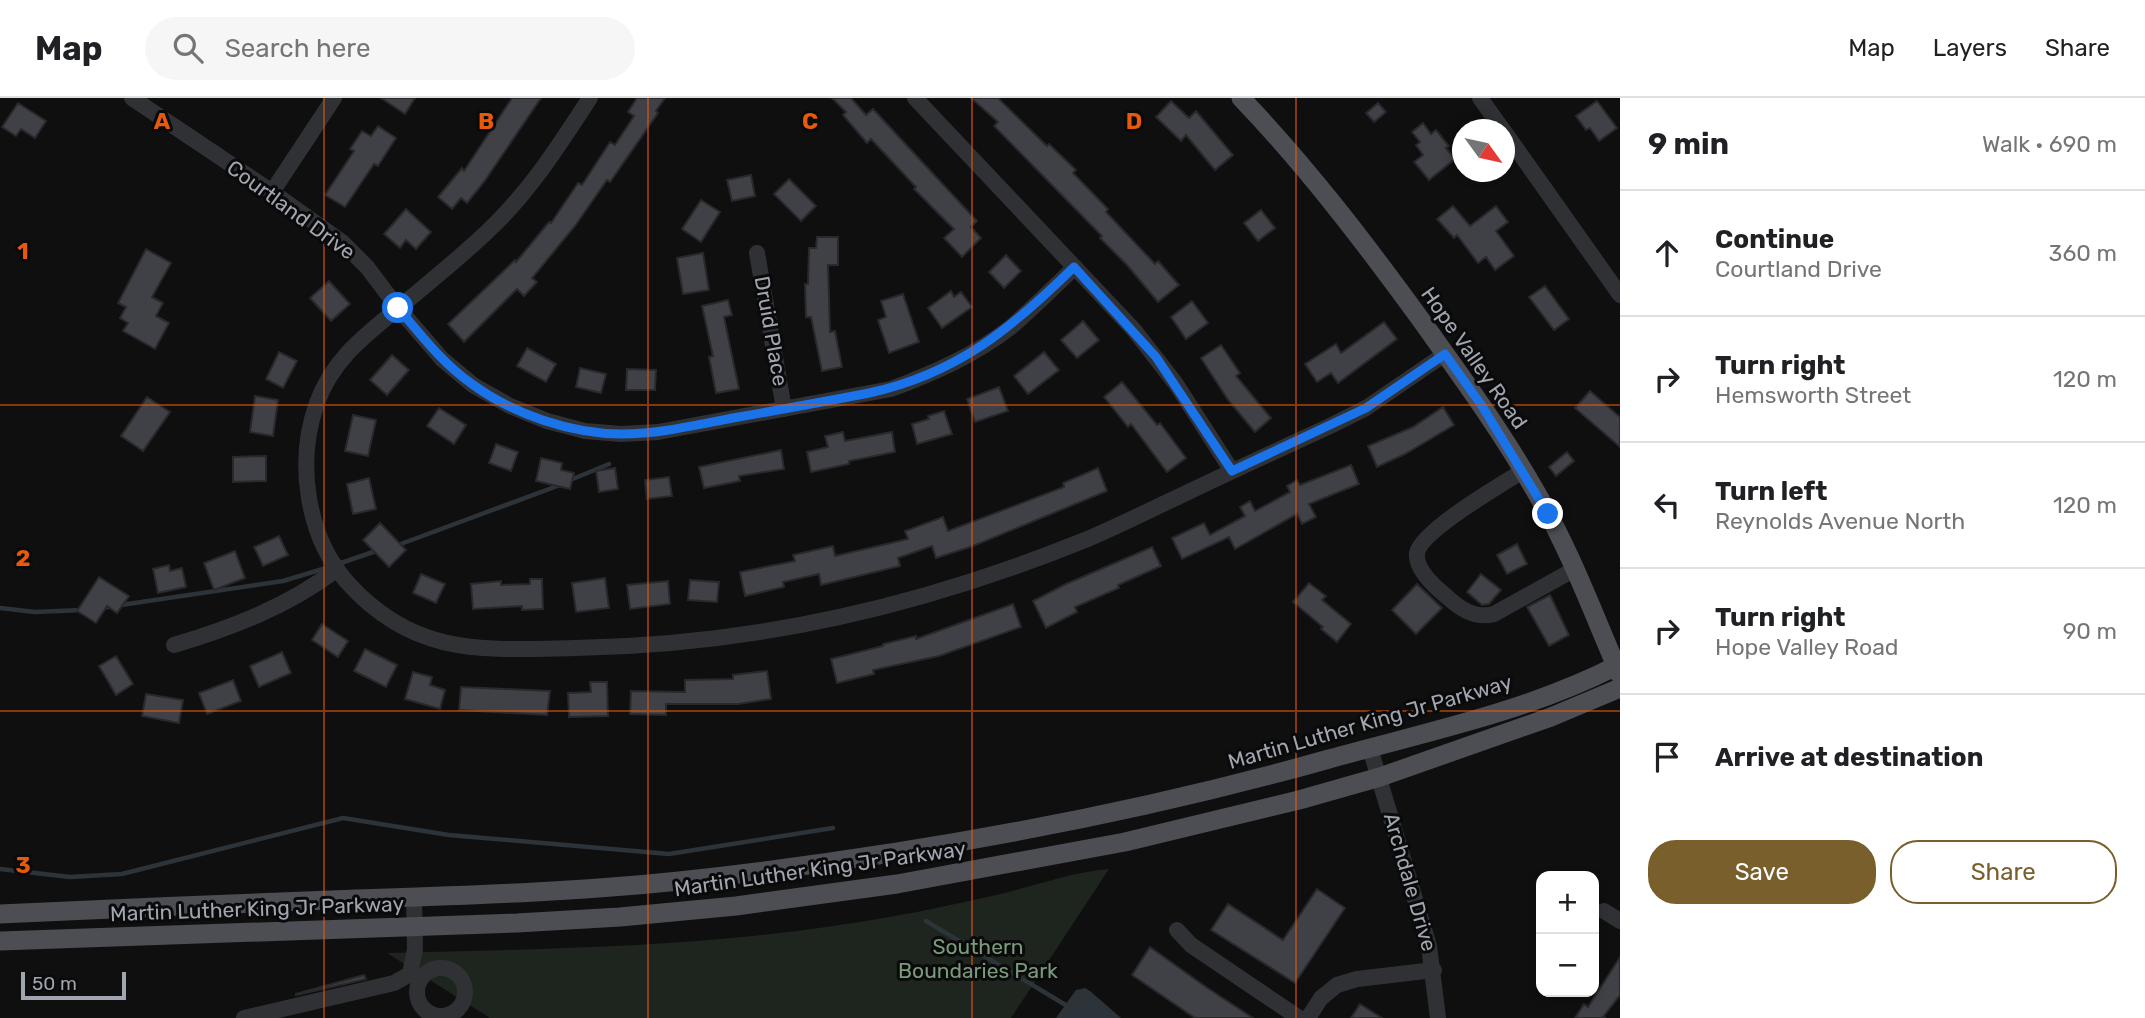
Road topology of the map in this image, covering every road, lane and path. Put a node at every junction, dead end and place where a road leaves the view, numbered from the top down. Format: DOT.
graph roads {
  1 [pos="132,98"];
  2 [pos="334,98"];
  3 [pos="590,98"];
  4 [pos="915,98"];
  5 [pos="1241,98"];
  6 [pos="1480,98"];
  7 [pos="1496,119"];
  8 [pos="1515,146"];
  9 [pos="272,192"];
  10 [pos="757,253"];
  11 [pos="1074,267"];
  12 [pos="1620,295"];
  13 [pos="398,308"];
  14 [pos="1445,354"];
  15 [pos="784,409"];
  16 [pos="1232,471"];
  17 [pos="1523,471"];
  18 [pos="1575,569"];
  19 [pos="337,570"];
  20 [pos="174,645"];
  21 [pos="1619,668"];
  22 [pos="1620,688"];
  23 [pos="1370,748"];
  24 [pos="1380,778"];
  25 [pos="414,897"];
  26 [pos="1604,911"];
  27 [pos="0,914"];
  28 [pos="1620,921"];
  29 [pos="415,926"];
  30 [pos="1177,930"];
  31 [pos="0,941"];
  32 [pos="1434,970"];
  33 [pos="243,1018"];
  34 [pos="1299,1018"];
  35 [pos="1308,1018"];
  36 [pos="1438,1018"];
  1 -- 9 [label="street, Courtland Drive"];
  2 -- 9 [label="street"];
  3 -- 13 [label="street"];
  4 -- 11 [label="street"];
  5 -- 14 [label="main road, Hope Valley Road"];
  6 -- 7 [label="street"];
  8 -- 12 [label="street"];
  9 -- 13 [label="street, Courtland Drive"];
  10 -- 15 [label="street, Druid Place"];
  11 -- 15 [label="street, Courtland Drive"];
  11 -- 16 [label="street"];
  13 -- 15 [label="street, Courtland Drive"];
  13 -- 19 [label="street"];
  14 -- 16 [label="street"];
  14 -- 17 [label="main road, Hope Valley Road"];
  16 -- 19 [label="street"];
  17 -- 18 [label="main road, Hope Valley Road"];
  17 -- 18 [label="street"];
  18 -- 21 [label="main road, Hope Valley Road"];
  19 -- 20 [label="street"];
  21 -- 23 [label="main road, Martin Luther King Jr Parkway"];
  22 -- 24 [label="main road, Martin Luther King Jr Parkway"];
  23 -- 24 [label="street, Archdale Drive"];
  23 -- 25 [label="main road, Martin Luther King Jr Parkway"];
  24 -- 29 [label="main road, Martin Luther King Jr Parkway"];
  24 -- 32 [label="street, Archdale Drive"];
  25 -- 27 [label="main road, Martin Luther King Jr Parkway"];
  25 -- 29 [label="street"];
  26 -- 28 [label="street"];
  29 -- 31 [label="main road, Martin Luther King Jr Parkway"];
  29 -- 33 [label="street"];
  30 -- 34 [label="street"];
  32 -- 35 [label="street"];
  32 -- 36 [label="street, Archdale Drive"];
}
